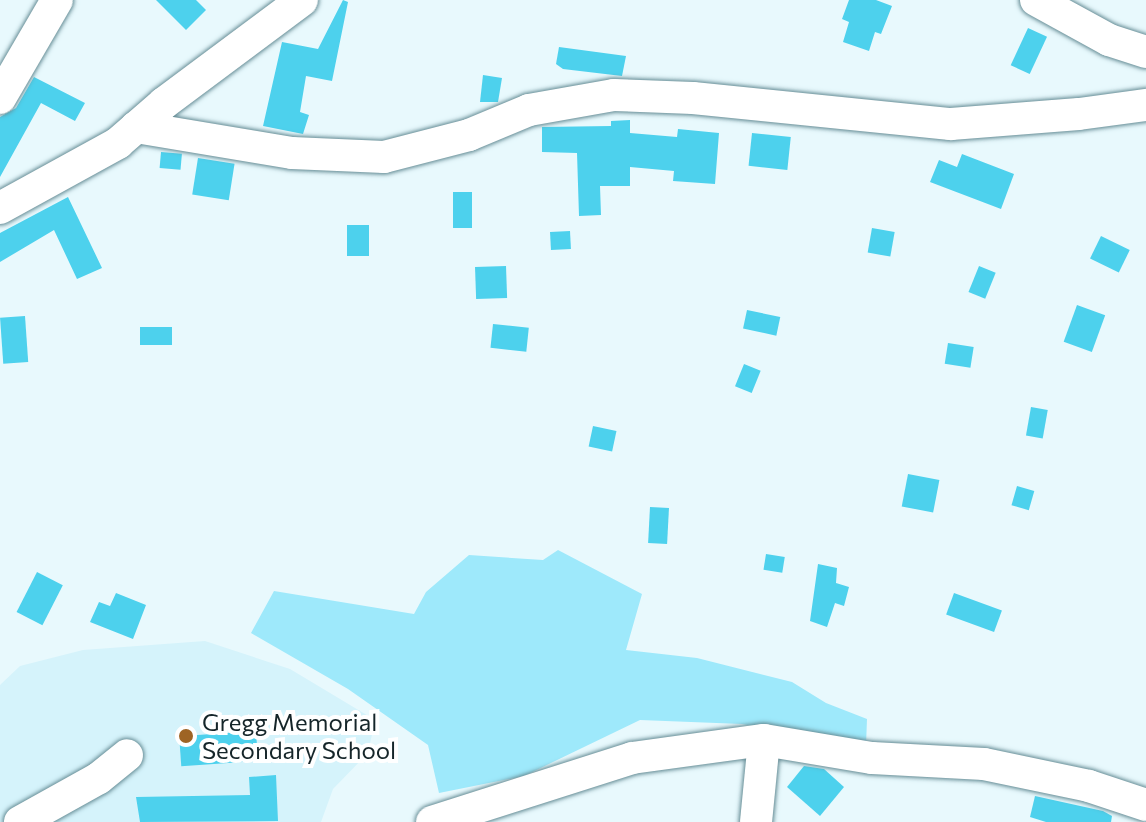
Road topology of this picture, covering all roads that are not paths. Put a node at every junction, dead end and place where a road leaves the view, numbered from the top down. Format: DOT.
graph roads {
  1 [pos="57,0"];
  2 [pos="302,0"];
  3 [pos="1036,0"];
  4 [pos="1146,52"];
  5 [pos="0,98"];
  6 [pos="1146,105"];
  7 [pos="136,127"];
  8 [pos="0,208"];
  9 [pos="764,740"];
  10 [pos="127,755"];
  11 [pos="1146,805"];
  12 [pos="20,822"];
  13 [pos="432,822"];
  14 [pos="756,822"];
  1 -- 5 [label="street"];
  2 -- 7 [label="street"];
  3 -- 4 [label="street"];
  6 -- 7 [label="street"];
  7 -- 8 [label="street"];
  9 -- 11 [label="street"];
  9 -- 13 [label="street"];
  9 -- 14 [label="street"];
  10 -- 12 [label="street"];
}
